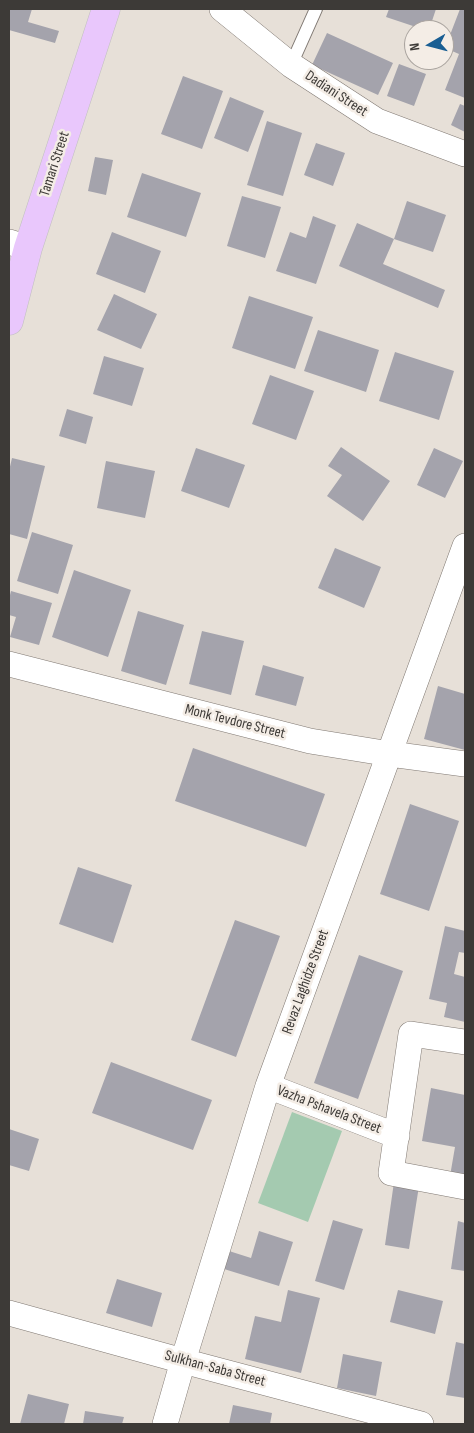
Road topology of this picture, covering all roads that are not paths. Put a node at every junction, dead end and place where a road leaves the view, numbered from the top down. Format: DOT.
graph roads {
  1 [pos="106,9"];
  2 [pos="222,9"];
  3 [pos="316,9"];
  4 [pos="292,65"];
  5 [pos="465,154"];
  6 [pos="18,245"];
  7 [pos="9,321"];
  8 [pos="465,546"];
  9 [pos="9,664"];
  10 [pos="390,754"];
  11 [pos="465,764"];
  12 [pos="465,1042"];
  13 [pos="268,1086"];
  14 [pos="396,1136"];
  15 [pos="465,1187"];
  16 [pos="9,1313"];
  17 [pos="183,1361"];
  18 [pos="165,1424"];
  19 [pos="421,1424"];
  1 -- 6 [label="main road, Tamari Street"];
  2 -- 4 [label="street, Dadiani Street"];
  3 -- 4 [label="lane"];
  4 -- 5 [label="street, Dadiani Street"];
  6 -- 7 [label="main road, Tamari Street"];
  8 -- 10 [label="street, Revaz Laghidze Street"];
  9 -- 10 [label="street, Monk Tevdore Street"];
  10 -- 11 [label="street, Monk Tevdore Street"];
  10 -- 13 [label="street, Revaz Laghidze Street"];
  12 -- 14 [label="street"];
  13 -- 14 [label="street, Vazha Pshavela Street"];
  13 -- 17 [label="street, Revaz Laghidze Street"];
  14 -- 15 [label="street, Vazha Pshavela Street"];
  16 -- 17 [label="street, Sulkhan-Saba Street"];
  17 -- 18 [label="street, Revaz Laghidze Street"];
  17 -- 19 [label="street, Sulkhan-Saba Street"];
}
